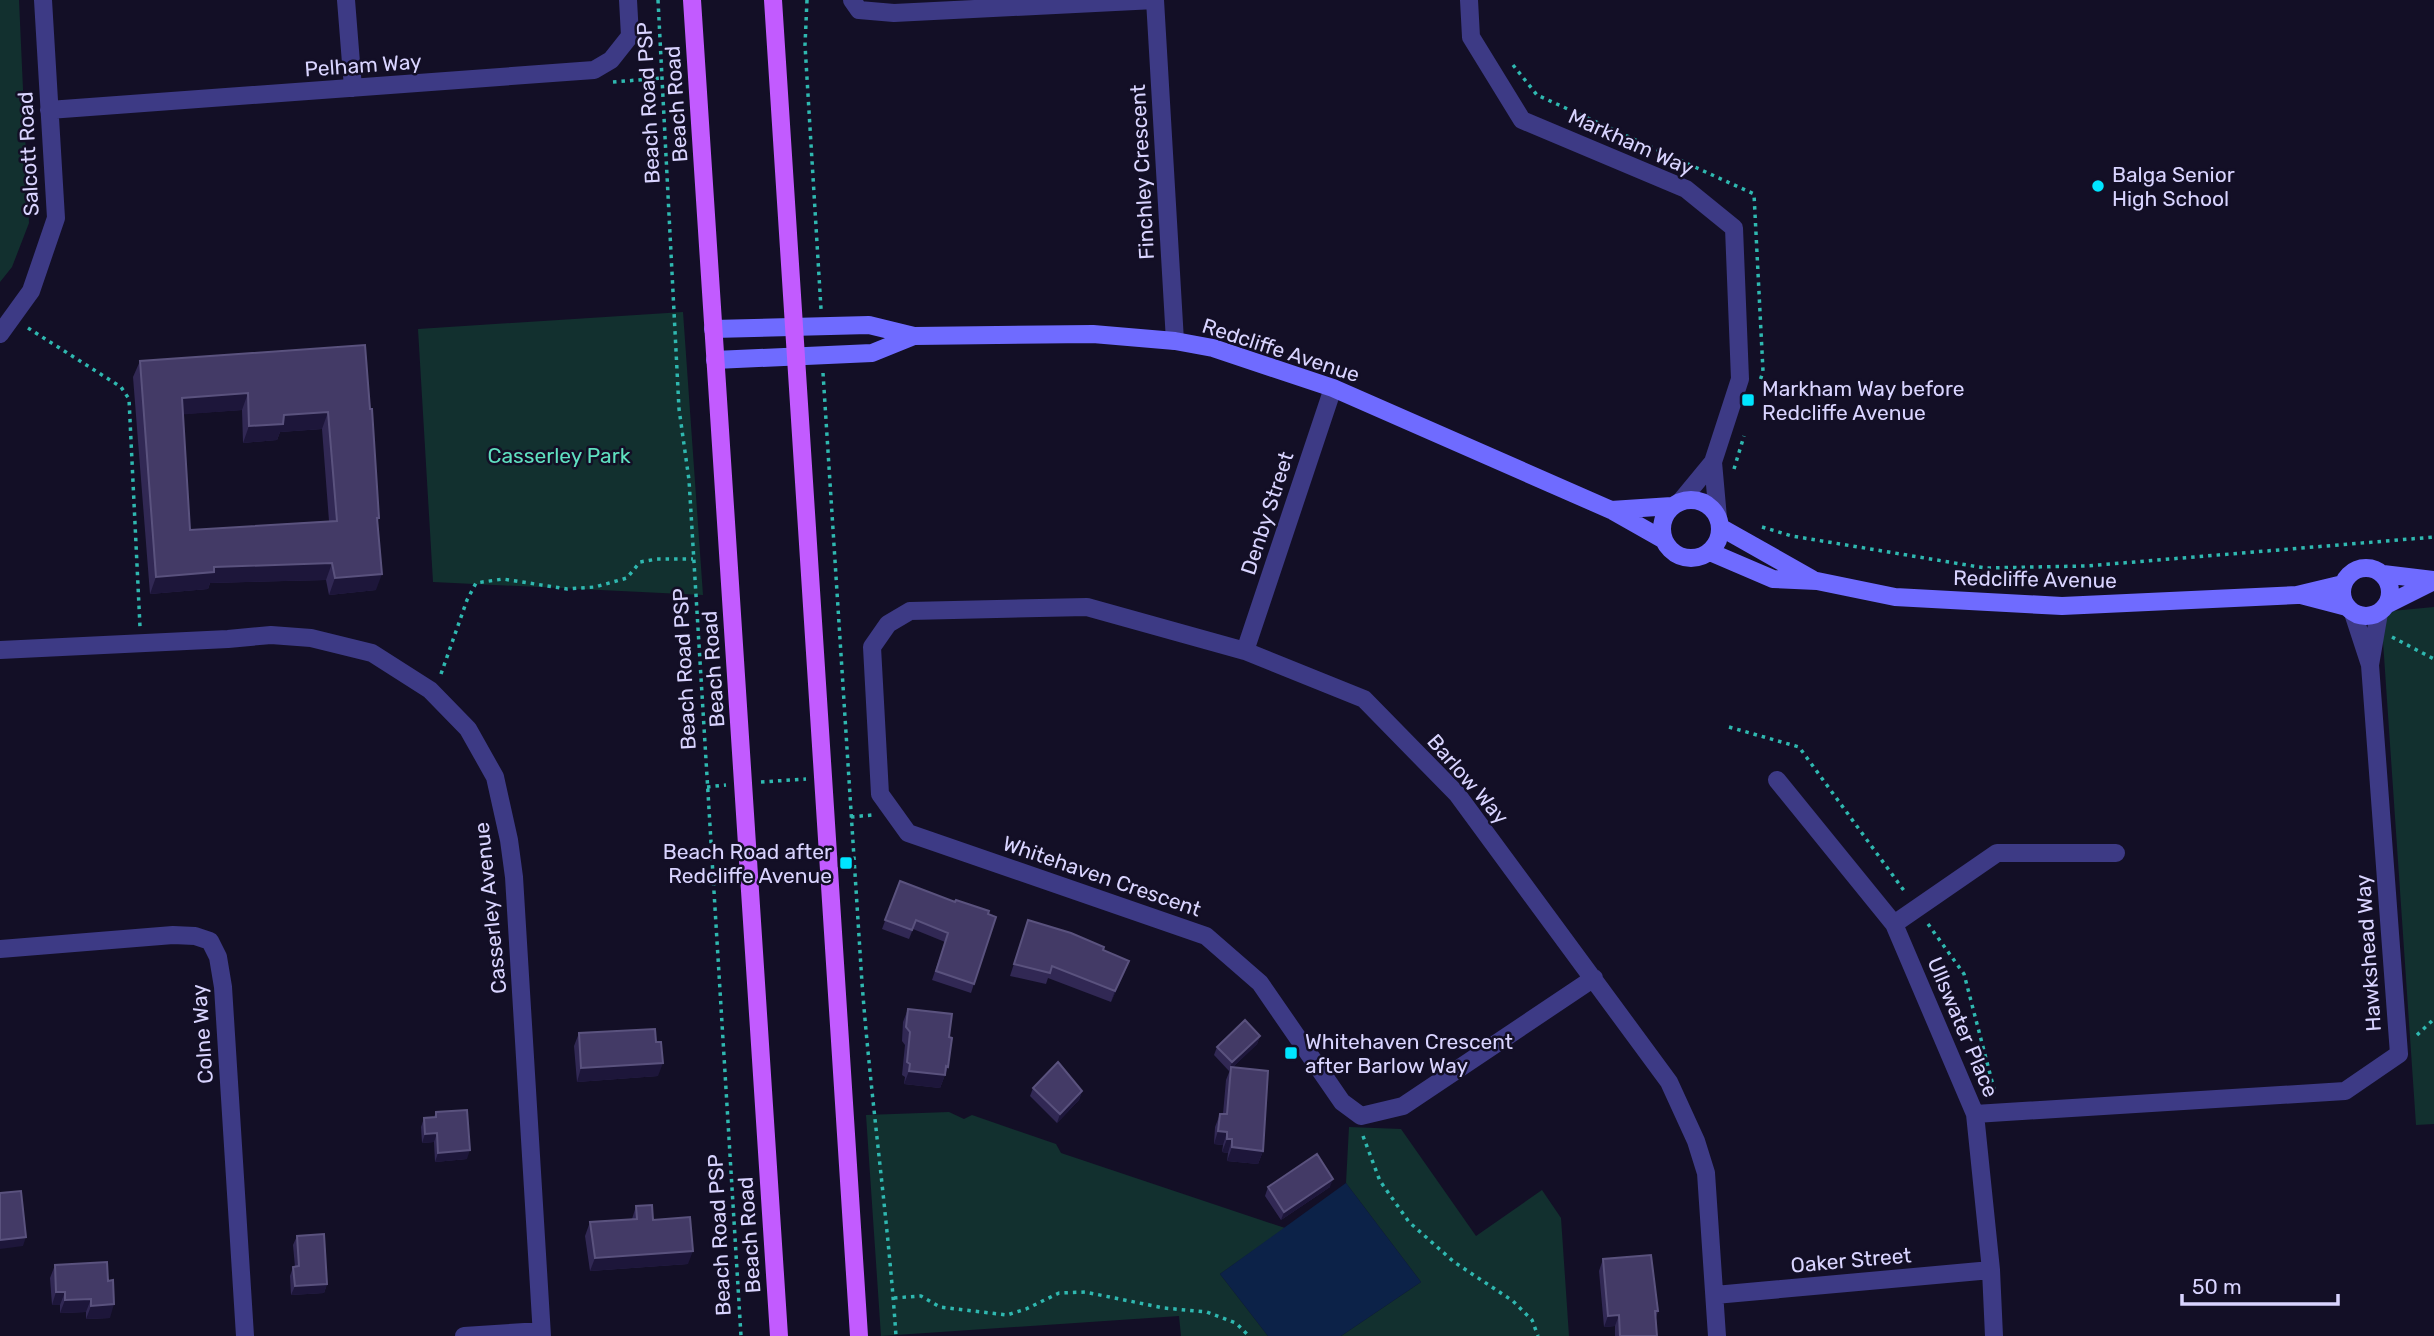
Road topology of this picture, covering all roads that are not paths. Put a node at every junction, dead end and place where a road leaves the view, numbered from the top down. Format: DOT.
graph roads {
  1 [pos="43,0"];
  2 [pos="346,0"];
  3 [pos="628,0"];
  4 [pos="692,0"];
  5 [pos="773,0"];
  6 [pos="852,0"];
  7 [pos="1155,0"];
  8 [pos="1469,0"];
  9 [pos="353,88"];
  10 [pos="49,110"];
  11 [pos="793,326"];
  12 [pos="713,329"];
  13 [pos="0,334"];
  14 [pos="914,336"];
  15 [pos="1175,341"];
  16 [pos="795,356"];
  17 [pos="715,360"];
  18 [pos="1332,388"];
  19 [pos="1713,462"];
  20 [pos="1676,504"];
  21 [pos="1611,510"];
  22 [pos="1719,523"];
  23 [pos="1664,540"];
  24 [pos="1710,552"];
  25 [pos="2383,574"];
  26 [pos="2434,580"];
  27 [pos="1816,581"];
  28 [pos="2343,584"];
  29 [pos="2297,595"];
  30 [pos="2384,608"];
  31 [pos="2350,610"];
  32 [pos="888,624"];
  33 [pos="0,650"];
  34 [pos="1245,651"];
  35 [pos="2370,665"];
  36 [pos="1777,780"];
  37 [pos="2116,853"];
  38 [pos="1894,924"];
  39 [pos="0,949"];
  40 [pos="1594,978"];
  41 [pos="1975,1114"];
  42 [pos="1992,1270"];
  43 [pos="1715,1295"];
  44 [pos="541,1334"];
  45 [pos="245,1336"];
  46 [pos="464,1336"];
  47 [pos="779,1336"];
  48 [pos="859,1336"];
  49 [pos="1717,1336"];
  50 [pos="1994,1336"];
  1 -- 10 [label="street, Salcott Road"];
  2 -- 9 [label="street"];
  3 -- 9 [label="street, Pelham Way"];
  4 -- 12 [label="main road, Beach Road"];
  5 -- 11 [label="main road"];
  6 -- 7 [label="street"];
  7 -- 15 [label="street, Finchley Crescent"];
  8 -- 19 [label="street, Markham Way"];
  9 -- 10 [label="street, Pelham Way"];
  10 -- 13 [label="street, Salcott Road"];
  11 -- 12 [label="street, Redcliffe Avenue"];
  11 -- 14 [label="street, Redcliffe Avenue"];
  11 -- 16 [label="main road"];
  12 -- 17 [label="main road, Beach Road"];
  14 -- 15 [label="street, Redcliffe Avenue"];
  14 -- 16 [label="street, Redcliffe Avenue"];
  15 -- 18 [label="street, Redcliffe Avenue"];
  16 -- 17 [label="street, Redcliffe Avenue"];
  16 -- 48 [label="main road"];
  17 -- 47 [label="main road, Beach Road"];
  18 -- 21 [label="street, Redcliffe Avenue"];
  18 -- 34 [label="street, Denby Street"];
  19 -- 20 [label="street, Markham Way"];
  19 -- 22 [label="street, Markham Way"];
  20 -- 21 [label="street, Redcliffe Avenue"];
  20 -- 22 [label="street"];
  20 -- 23 [label="street"];
  21 -- 23 [label="street, Redcliffe Avenue"];
  22 -- 24 [label="street"];
  22 -- 27 [label="street, Redcliffe Avenue"];
  23 -- 24 [label="street"];
  24 -- 27 [label="street, Redcliffe Avenue"];
  25 -- 26 [label="street"];
  25 -- 28 [label="street"];
  25 -- 30 [label="street"];
  26 -- 30 [label="street"];
  27 -- 29 [label="street, Redcliffe Avenue"];
  28 -- 29 [label="street, Redcliffe Avenue"];
  28 -- 31 [label="street"];
  29 -- 31 [label="street, Redcliffe Avenue"];
  30 -- 31 [label="street"];
  30 -- 35 [label="street, Hawkshead Way"];
  31 -- 35 [label="street, Hawkshead Way"];
  32 -- 34 [label="street, Barlow Way"];
  32 -- 40 [label="street, Whitehaven Crescent"];
  33 -- 44 [label="street, Casserley Avenue"];
  34 -- 40 [label="street, Barlow Way"];
  35 -- 41 [label="street, Hawkshead Way"];
  36 -- 38 [label="street, Ullswater Place"];
  37 -- 38 [label="street"];
  38 -- 41 [label="street, Ullswater Place"];
  39 -- 45 [label="street, Colne Way"];
  40 -- 43 [label="street, Barlow Way"];
  41 -- 42 [label="street, Ullswater Place"];
  42 -- 43 [label="street, Oaker Street"];
  42 -- 50 [label="street, Ullswater Place"];
  43 -- 49 [label="street, Barlow Way"];
  44 -- 46 [label="street"];
}
